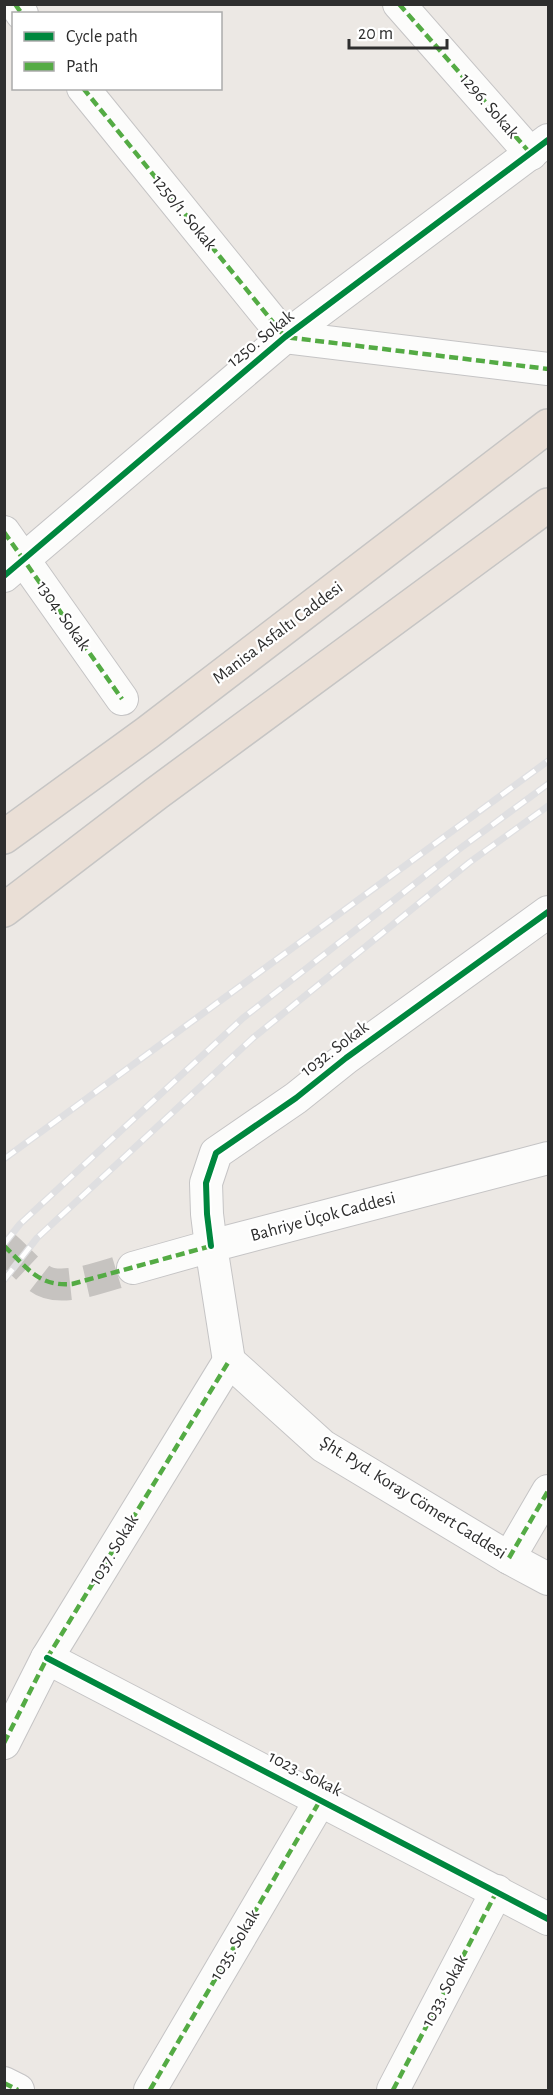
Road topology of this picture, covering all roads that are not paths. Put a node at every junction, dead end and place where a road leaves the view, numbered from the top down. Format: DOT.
graph roads {
  1 [pos="399,4"];
  2 [pos="85,90"];
  3 [pos="540,147"];
  4 [pos="285,337"];
  5 [pos="549,369"];
  6 [pos="549,426"];
  7 [pos="549,505"];
  8 [pos="4,532"];
  9 [pos="14,568"];
  10 [pos="122,699"];
  11 [pos="4,837"];
  12 [pos="4,910"];
  13 [pos="549,912"];
  14 [pos="549,1158"];
  15 [pos="211,1246"];
  16 [pos="133,1268"];
  17 [pos="229,1361"];
  18 [pos="549,1491"];
  19 [pos="508,1558"];
  20 [pos="549,1580"];
  21 [pos="48,1658"];
  22 [pos="4,1743"];
  23 [pos="321,1799"];
  24 [pos="497,1891"];
  25 [pos="549,1919"];
  26 [pos="4,2083"];
  27 [pos="18,2091"];
  28 [pos="150,2091"];
  29 [pos="393,2091"];
  1 -- 3 [label="street, 1296. Sokak"];
  2 -- 4 [label="street, 1250/1. Sokak"];
  3 -- 4 [label="street, 1250. Sokak"];
  4 -- 5 [label="street"];
  4 -- 9 [label="street, 1250. Sokak"];
  6 -- 11 [label="highway, Manisa Asfaltı Caddesi"];
  7 -- 12 [label="highway"];
  8 -- 9 [label="street, 1304. Sokak"];
  9 -- 10 [label="street, 1304. Sokak"];
  13 -- 15 [label="street, 1032. Sokak"];
  14 -- 15 [label="street, Bahriye Üçok Caddesi"];
  15 -- 16 [label="street, Bahriye Üçok Caddesi"];
  15 -- 17 [label="street"];
  17 -- 19 [label="street, Şht. Pyd. Koray Cömert Caddesi"];
  17 -- 21 [label="street, 1037. Sokak"];
  18 -- 19 [label="street"];
  19 -- 20 [label="street, Şht. Pyd. Koray Cömert Caddesi"];
  21 -- 22 [label="street, 1037. Sokak"];
  21 -- 23 [label="street, 1023. Sokak"];
  23 -- 24 [label="street, 1023. Sokak"];
  23 -- 28 [label="street, 1035. Sokak"];
  24 -- 25 [label="street, 1023. Sokak"];
  24 -- 29 [label="street, 1033. Sokak"];
  26 -- 27 [label="street"];
}
